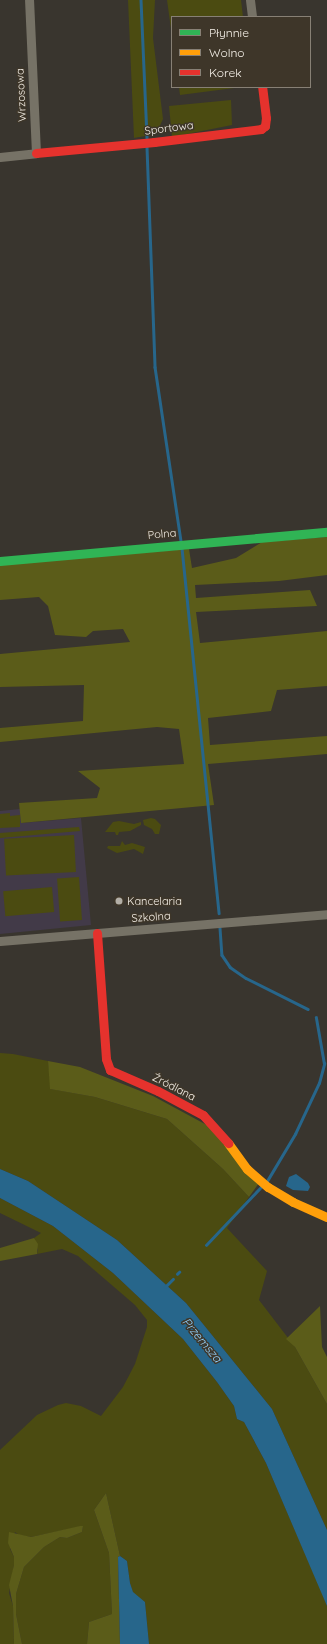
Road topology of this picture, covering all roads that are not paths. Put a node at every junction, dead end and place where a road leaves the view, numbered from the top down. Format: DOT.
graph roads {
  1 [pos="29,0"];
  2 [pos="250,0"];
  3 [pos="252,16"];
  4 [pos="262,88"];
  5 [pos="36,153"];
  6 [pos="0,157"];
  7 [pos="327,532"];
  8 [pos="0,561"];
  9 [pos="327,914"];
  10 [pos="97,933"];
  11 [pos="0,941"];
  12 [pos="327,1217"];
  1 -- 5 [label="street, Wrzosowa"];
  2 -- 3 [label="street"];
  4 -- 5 [label="street, Sportowa"];
  5 -- 6 [label="street"];
  7 -- 8 [label="street, Polna"];
  9 -- 10 [label="street, Szkolna"];
  10 -- 11 [label="street, Szkolna"];
  10 -- 12 [label="street, Źródlana"];
}
